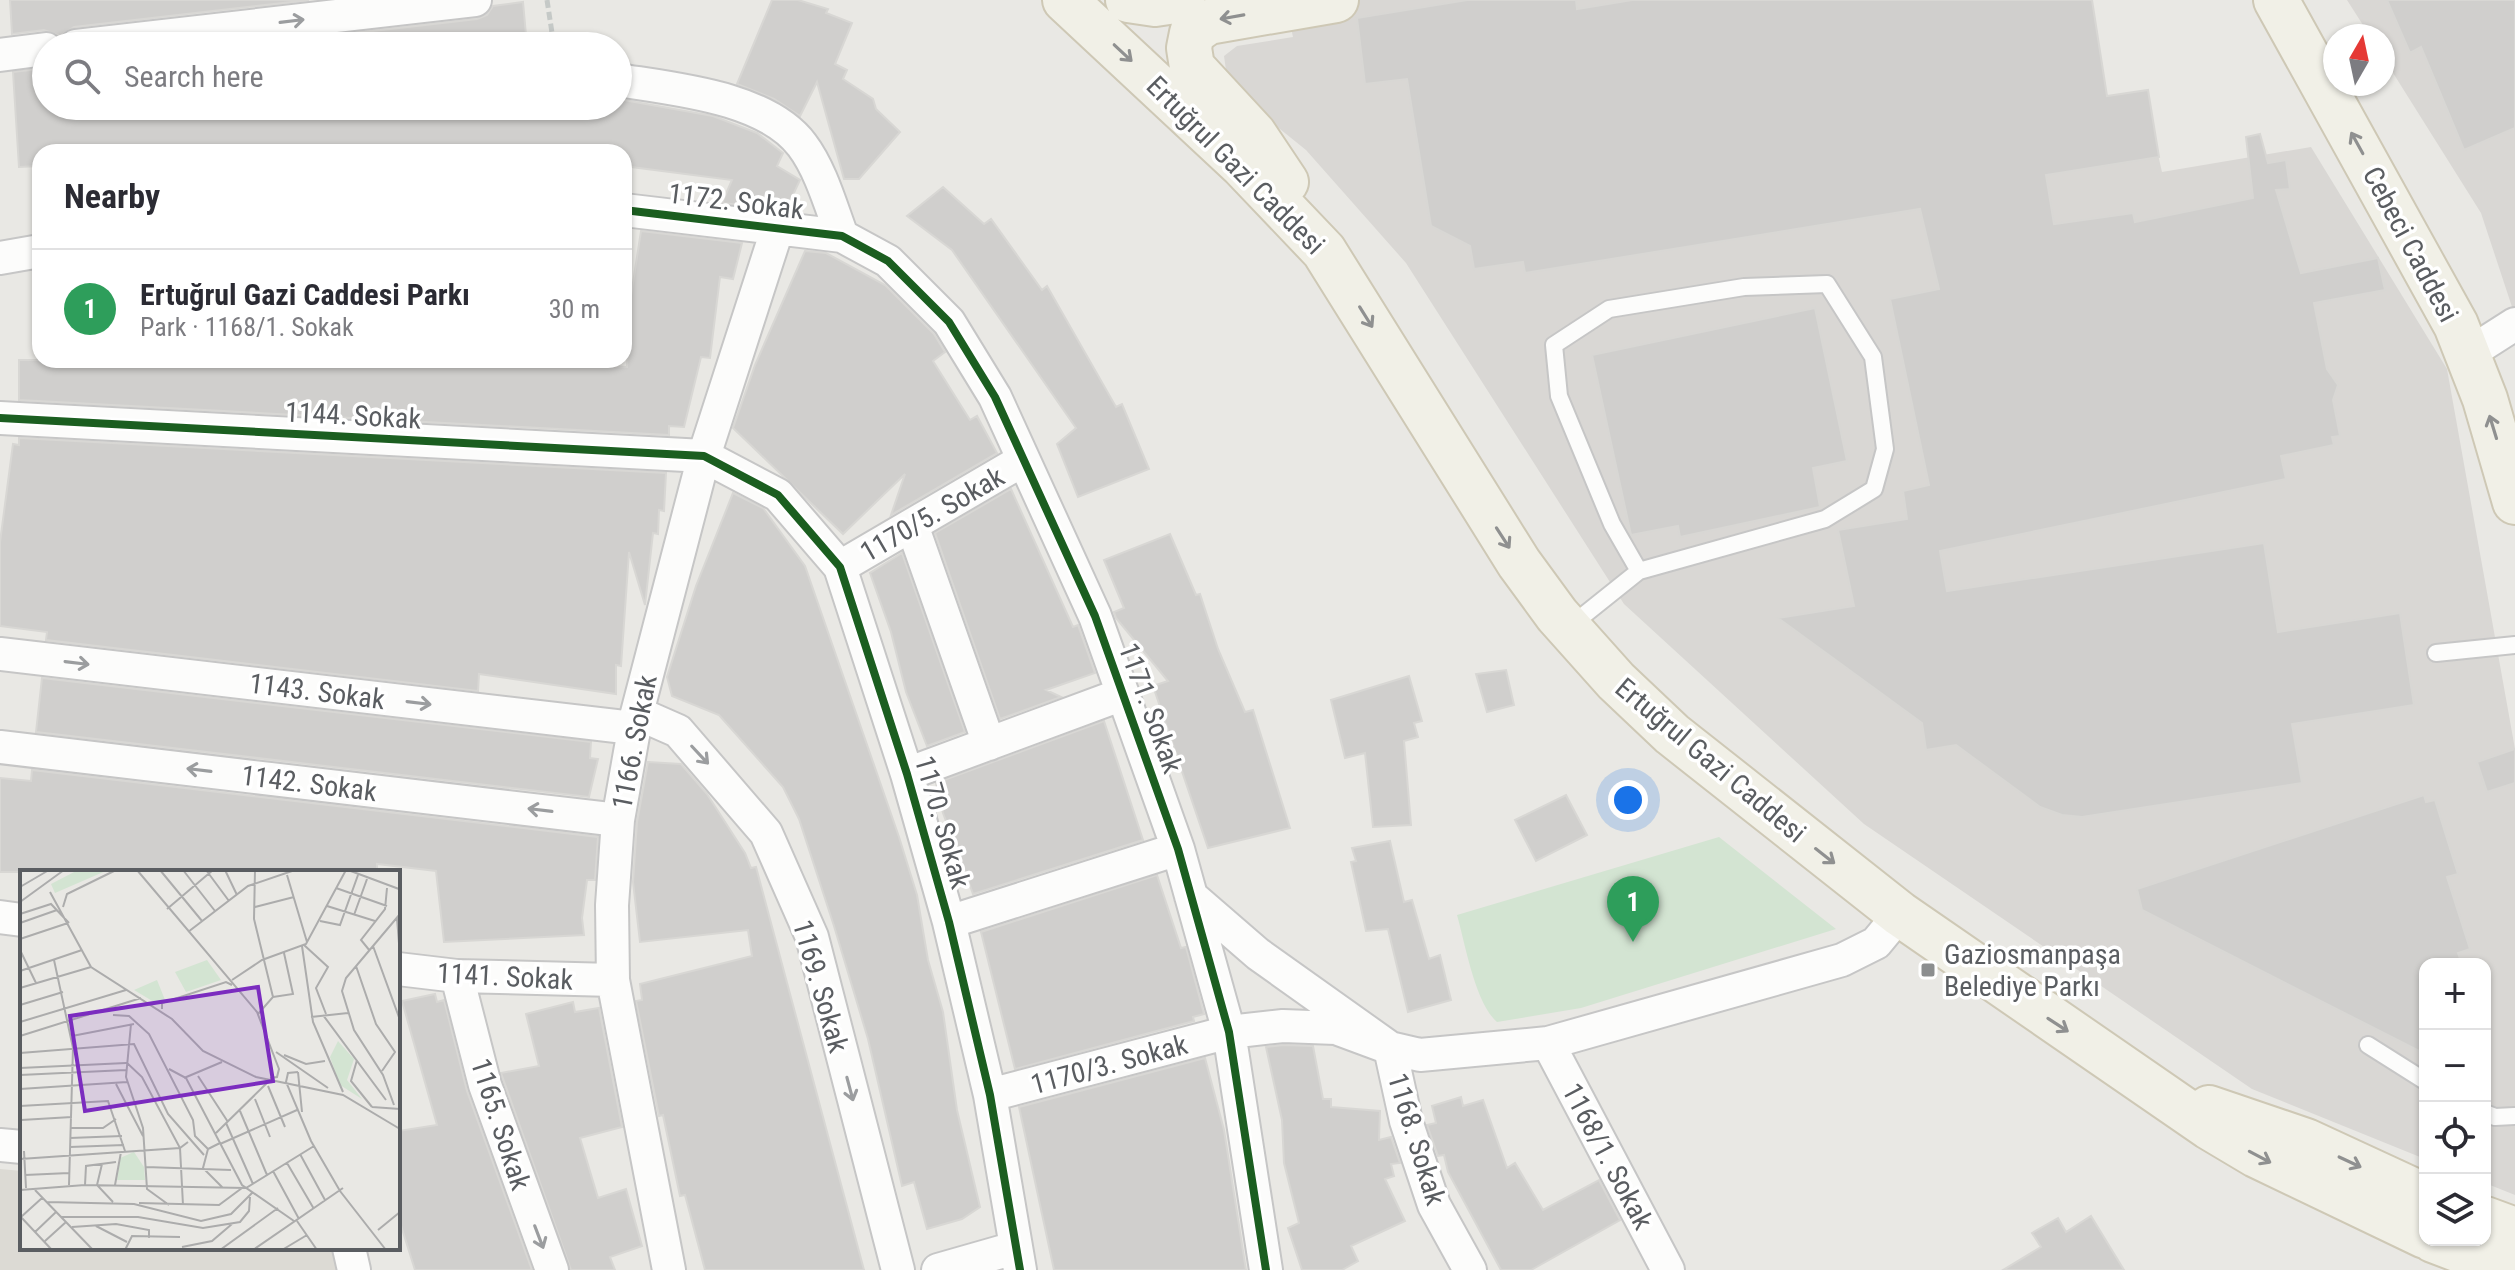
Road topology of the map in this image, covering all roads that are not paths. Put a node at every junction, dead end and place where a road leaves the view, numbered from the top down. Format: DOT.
graph roads {
  1 [pos="475,0"];
  2 [pos="1065,0"];
  3 [pos="1128,0"];
  4 [pos="1182,0"];
  5 [pos="1336,0"];
  6 [pos="2248,0"];
  7 [pos="2276,0"];
  8 [pos="197,32"];
  9 [pos="2300,40"];
  10 [pos="32,51"];
  11 [pos="0,55"];
  12 [pos="632,82"];
  13 [pos="632,211"];
  14 [pos="778,227"];
  15 [pos="842,236"];
  16 [pos="1324,251"];
  17 [pos="32,252"];
  18 [pos="0,258"];
  19 [pos="2515,324"];
  20 [pos="2468,354"];
  21 [pos="0,418"];
  22 [pos="704,456"];
  23 [pos="1023,460"];
  24 [pos="2515,502"];
  25 [pos="912,525"];
  26 [pos="840,567"];
  27 [pos="1639,571"];
  28 [pos="1568,628"];
  29 [pos="2515,645"];
  30 [pos="2436,653"];
  31 [pos="0,654"];
  32 [pos="1123,694"];
  33 [pos="635,720"];
  34 [pos="989,744"];
  35 [pos="0,747"];
  36 [pos="907,774"];
  37 [pos="618,820"];
  38 [pos="1178,849"];
  39 [pos="1191,896"];
  40 [pos="1900,914"];
  41 [pos="0,917"];
  42 [pos="20,920"];
  43 [pos="949,922"];
  44 [pos="400,969"];
  45 [pos="457,976"];
  46 [pos="613,980"];
  47 [pos="1229,1032"];
  48 [pos="1548,1043"];
  49 [pos="2368,1045"];
  50 [pos="1390,1048"];
  51 [pos="2419,1077"];
  52 [pos="990,1095"];
  53 [pos="2171,1100"];
  54 [pos="2491,1115"];
  55 [pos="2515,1116"];
  56 [pos="0,1145"];
  57 [pos="20,1147"];
  58 [pos="2419,1193"];
  59 [pos="2515,1230"];
  60 [pos="2419,1233"];
  61 [pos="2455,1246"];
  62 [pos="349,1250"];
  63 [pos="2485,1254"];
  64 [pos="1018,1259"];
  65 [pos="354,1270"];
  66 [pos="552,1270"];
  67 [pos="669,1270"];
  68 [pos="898,1270"];
  69 [pos="938,1270"];
  70 [pos="1266,1270"];
  71 [pos="1470,1270"];
  72 [pos="1668,1270"];
  8 -- 1 [label="street, one-way"];
  2 -- 16 [label="main road, Ertuğrul Gazi Caddesi, one-way"];
  3 -- 4 [label="main road"];
  5 -- 16 [label="main road, one-way"];
  6 -- 9 [label="main road"];
  7 -- 9 [label="main road, Cebeci Caddesi"];
  20 -- 9 [label="main road, Cebeci Caddesi, one-way"];
  10 -- 11 [label="street"];
  12 -- 15 [label="street"];
  13 -- 14 [label="street, 1172. Sokak"];
  14 -- 15 [label="street, 1172. Sokak"];
  14 -- 22 [label="street, 1166. Sokak"];
  15 -- 23 [label="street, 1171. Sokak"];
  16 -- 28 [label="main road, Ertuğrul Gazi Caddesi, one-way"];
  17 -- 18 [label="street"];
  19 -- 20 [label="street"];
  24 -- 20 [label="main road, Cebeci Caddesi, one-way"];
  21 -- 22 [label="street, 1144. Sokak"];
  22 -- 26 [label="street, 1170. Sokak"];
  22 -- 33 [label="street, 1166. Sokak"];
  23 -- 25 [label="street, 1170/5. Sokak"];
  23 -- 32 [label="street, 1171. Sokak"];
  25 -- 26 [label="street, 1170/5. Sokak"];
  25 -- 34 [label="street"];
  26 -- 36 [label="street, 1170. Sokak"];
  27 -- 27 [label="lane"];
  27 -- 28 [label="lane"];
  28 -- 40 [label="main road, Ertuğrul Gazi Caddesi, one-way"];
  29 -- 30 [label="lane"];
  31 -- 33 [label="street, 1143. Sokak, one-way"];
  32 -- 34 [label="street"];
  32 -- 38 [label="street, 1171. Sokak"];
  33 -- 37 [label="street, 1166. Sokak"];
  33 -- 68 [label="street, 1169. Sokak, one-way"];
  34 -- 36 [label="street"];
  37 -- 35 [label="street, 1142. Sokak, one-way"];
  36 -- 43 [label="street, 1170. Sokak"];
  37 -- 46 [label="street, 1166. Sokak"];
  38 -- 39 [label="street, 1171. Sokak"];
  38 -- 43 [label="street"];
  39 -- 47 [label="street, 1171. Sokak"];
  39 -- 50 [label="street"];
  40 -- 48 [label="street, 1170/3. Sokak"];
  40 -- 53 [label="main road, Ertuğrul Gazi Caddesi, one-way"];
  41 -- 42 [label="street"];
  43 -- 52 [label="street, 1170. Sokak"];
  44 -- 45 [label="street, 1141. Sokak"];
  45 -- 46 [label="street, 1141. Sokak"];
  45 -- 66 [label="street, 1165. Sokak, one-way"];
  46 -- 67 [label="street, 1166. Sokak"];
  47 -- 50 [label="street, 1170/3. Sokak"];
  47 -- 52 [label="street, 1170/3. Sokak"];
  47 -- 70 [label="street, 1171. Sokak"];
  48 -- 50 [label="street, 1170/3. Sokak"];
  48 -- 72 [label="street, 1168/1. Sokak"];
  49 -- 51 [label="lane"];
  50 -- 71 [label="street, 1168. Sokak"];
  52 -- 64 [label="street, 1170. Sokak"];
  53 -- 58 [label="main road, one-way"];
  53 -- 60 [label="main road, Ertuğrul Gazi Caddesi, one-way"];
  54 -- 55 [label="lane"];
  56 -- 57 [label="street"];
  59 -- 63 [label="main road"];
  61 -- 63 [label="main road"];
  62 -- 65 [label="street"];
  64 -- 69 [label="street"];
}
